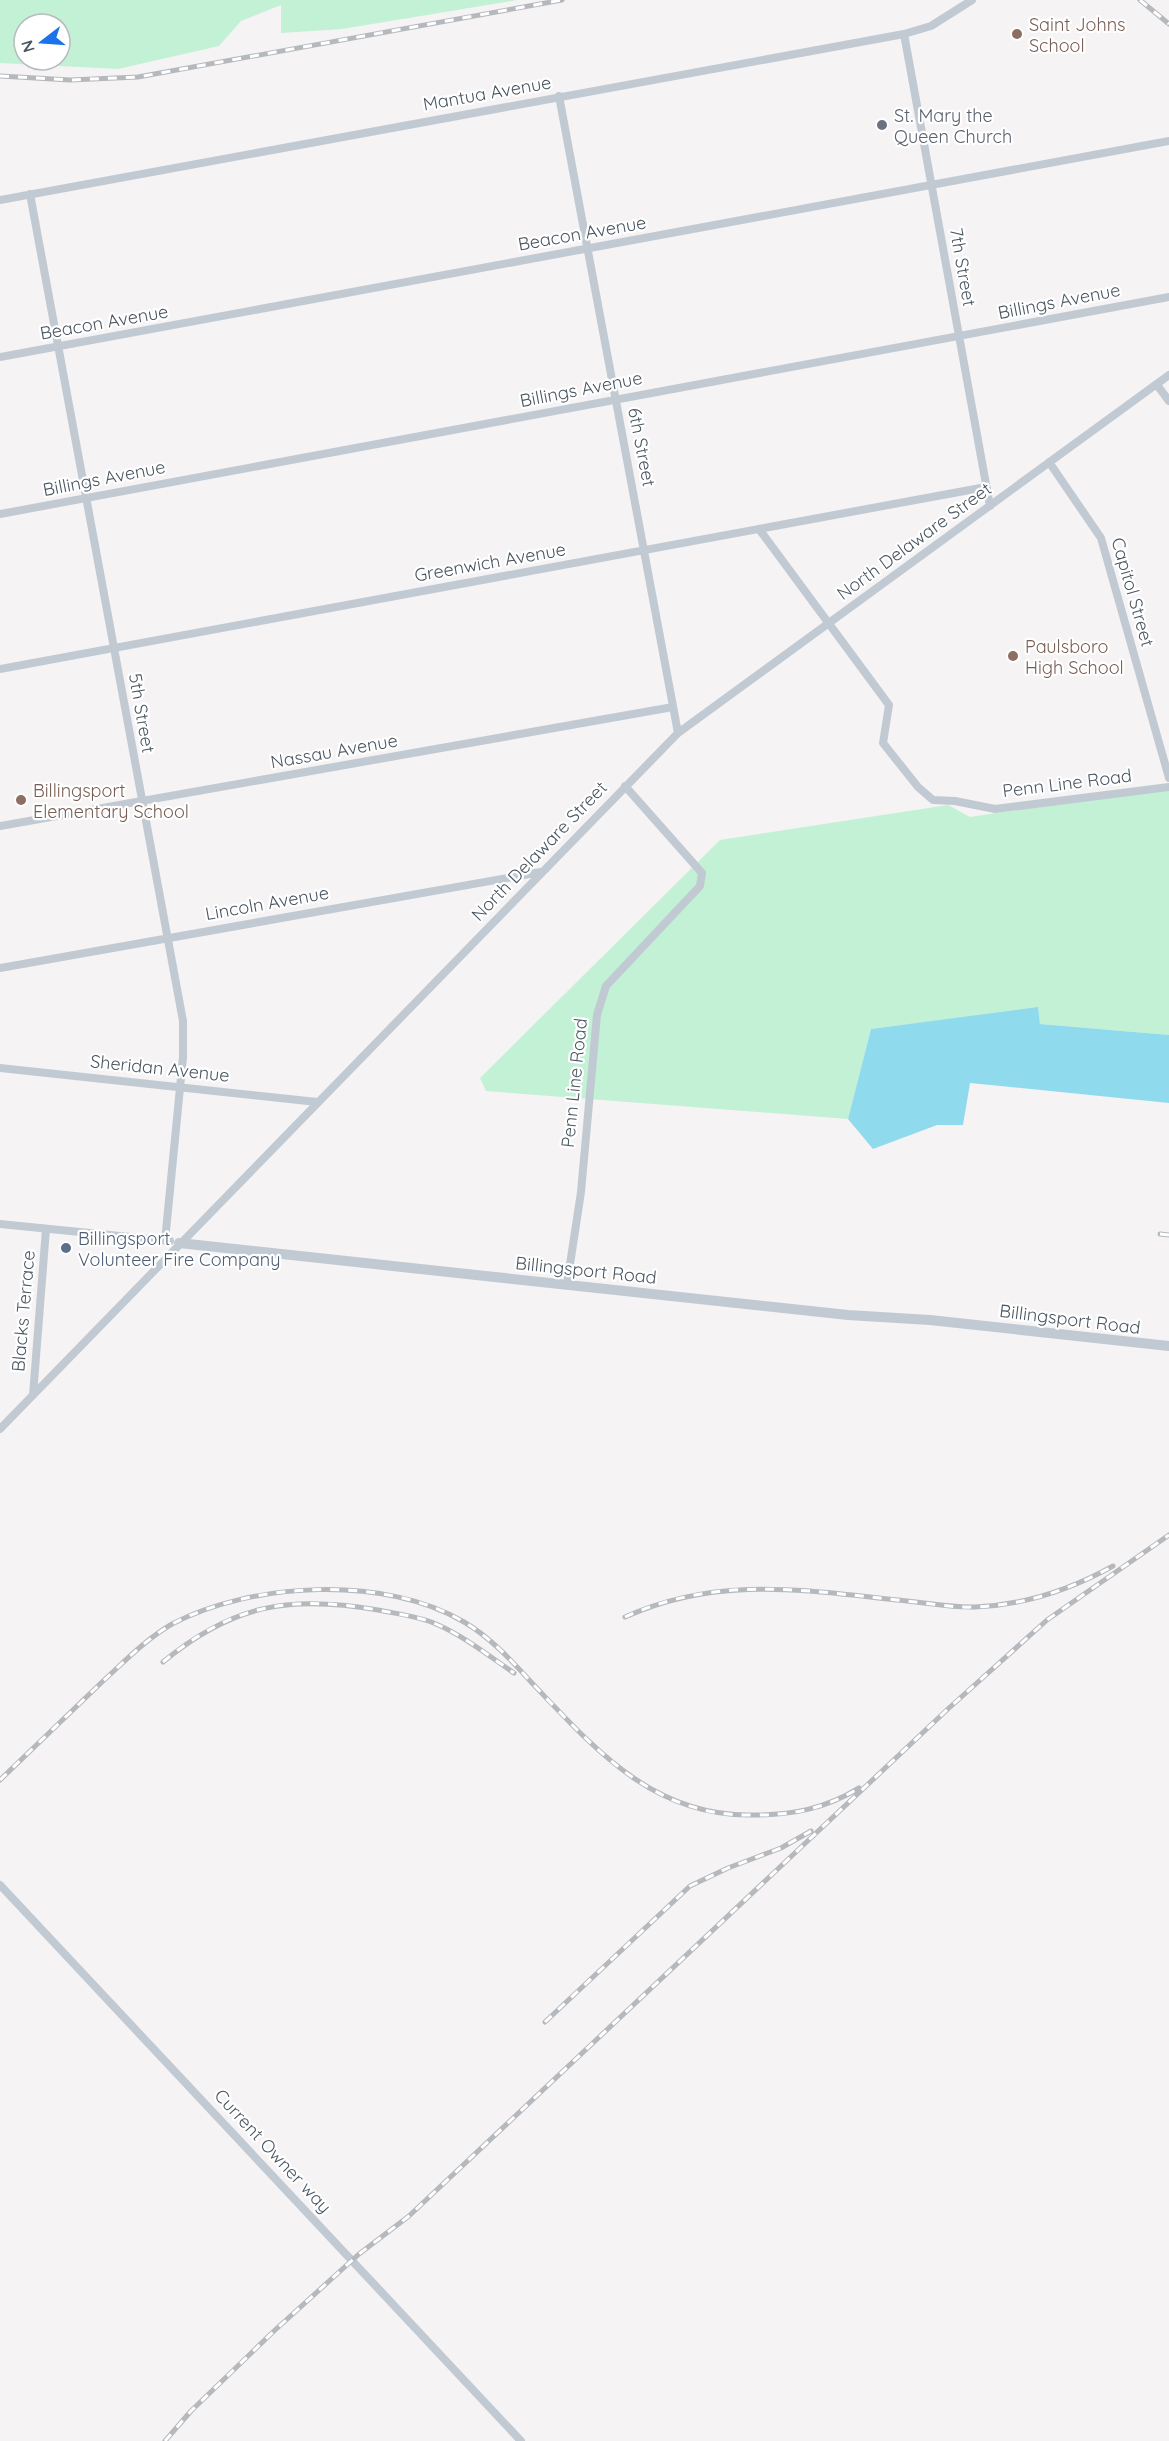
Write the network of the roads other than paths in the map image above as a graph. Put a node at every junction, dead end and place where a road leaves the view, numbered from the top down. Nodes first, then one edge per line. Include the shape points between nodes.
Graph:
1 (972, 0) edge
2 (904, 34) junction
3 (559, 96) junction
4 (1169, 141) edge
5 (932, 185) junction
6 (30, 194) junction
7 (0, 200) edge
8 (588, 249) junction
9 (1169, 297) edge
10 (959, 336) junction
11 (58, 347) junction
12 (0, 357) edge
13 (1169, 375) edge
14 (1157, 385) junction
15 (616, 399) junction
16 (1169, 401) edge
17 (1049, 462) junction
18 (987, 488) junction
19 (87, 498) junction
20 (990, 506) junction
21 (0, 514) edge
22 (759, 529) junction
23 (644, 550) junction
24 (829, 624) junction
25 (114, 648) junction
26 (0, 669) edge
27 (674, 707) junction
28 (678, 733) junction
29 (1169, 778) edge
30 (625, 786) junction
31 (1169, 787) edge
32 (142, 802) junction
33 (0, 826) edge
34 (541, 872) junction
35 (167, 937) junction
36 (0, 969) edge
37 (0, 1068) edge
38 (180, 1086) junction
39 (317, 1102) junction
40 (0, 1224) edge
41 (46, 1229) junction
42 (165, 1241) junction
43 (179, 1243) junction
44 (567, 1284) junction
45 (1169, 1346) edge
46 (33, 1395) junction
47 (0, 1429) edge
48 (0, 1885) edge
49 (521, 2441) edge

1 - 2 street, Mantua Avenue via 931,27
2 - 3 street, Mantua Avenue
2 - 5 street, 7th Street
3 - 6 street, Mantua Avenue
3 - 8 street, 6th Street
4 - 5 street, Beacon Avenue
5 - 8 street, Beacon Avenue
5 - 10 street, 7th Street
6 - 7 street, Mantua Avenue
6 - 11 street, 5th Street
8 - 11 street, Beacon Avenue
8 - 15 street, 6th Street
9 - 10 street, Billings Avenue
10 - 15 street, Billings Avenue
10 - 18 street, 7th Street
11 - 12 street, Beacon Avenue
11 - 19 street, 5th Street
13 - 14 street, North Delaware Street
14 - 16 street
14 - 17 street, North Delaware Street
15 - 19 street, Billings Avenue
15 - 23 street, 6th Street
17 - 20 street, North Delaware Street
17 - 29 street, Capitol Street via 1101,538
18 - 20 street, 7th Street
18 - 22 street, Greenwich Avenue
19 - 21 street, Billings Avenue
19 - 25 street, 5th Street
20 - 24 street, North Delaware Street
22 - 23 street, Greenwich Avenue
22 - 24 street
23 - 25 street, Greenwich Avenue
23 - 27 street, 6th Street
24 - 28 street, North Delaware Street
24 - 31 street, Penn Line Road via 889,705 883,743 933,800 995,809
25 - 26 street, Greenwich Avenue
25 - 32 street, 5th Street
27 - 28 street, 6th Street
27 - 32 street, Nassau Avenue
28 - 30 street, North Delaware Street
30 - 34 street, North Delaware Street
30 - 44 street, Penn Line Road via 702,873 700,886 606,986 597,1015 581,1192
32 - 33 street, Nassau Avenue
32 - 35 street, 5th Street
34 - 35 street, Lincoln Avenue
34 - 39 street, North Delaware Street
35 - 36 street, Lincoln Avenue
35 - 38 street, 5th Street via 183,1021
37 - 38 street, Sheridan Avenue
38 - 39 street, Sheridan Avenue
38 - 42 street, 5th Street
39 - 43 street, North Delaware Street
40 - 41 street, Billingsport Road
41 - 42 street, Billingsport Road
41 - 46 street, Blacks Terrace
42 - 43 street, Billingsport Road
43 - 44 street, Billingsport Road
43 - 46 street, North Delaware Street
44 - 45 street, Billingsport Road
46 - 47 street, North Delaware Street
48 - 49 street, Current Owner way

